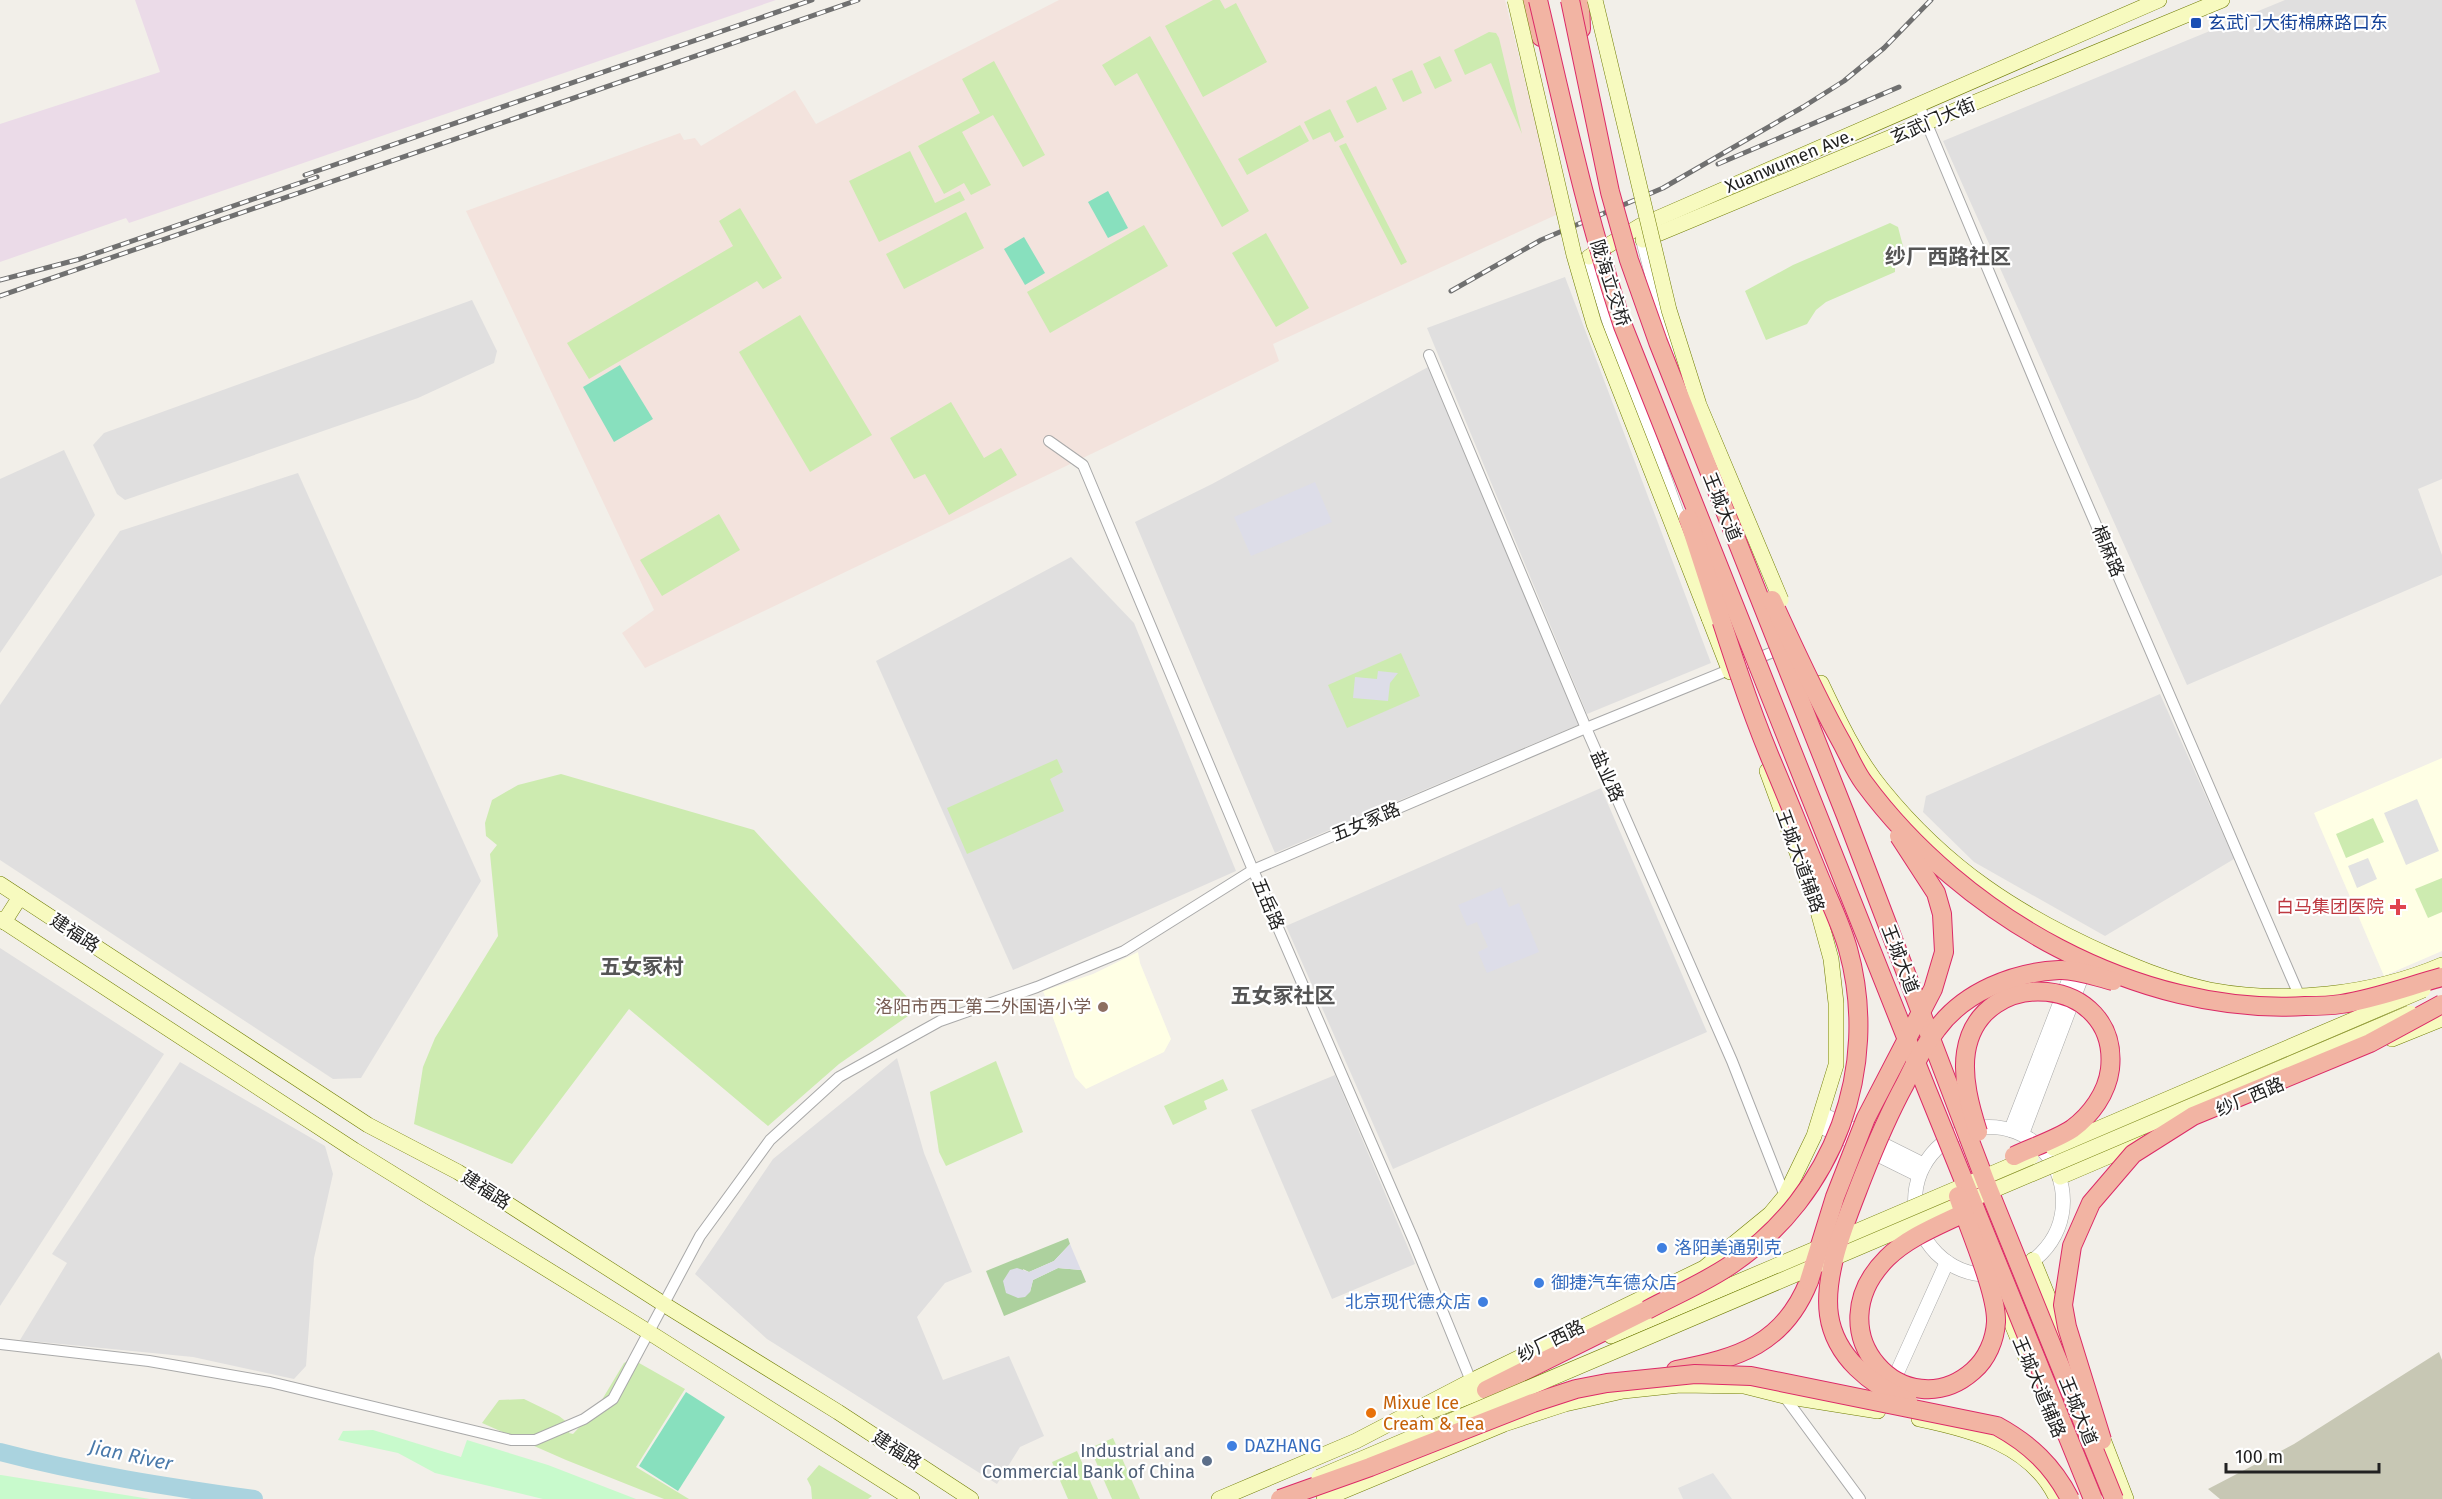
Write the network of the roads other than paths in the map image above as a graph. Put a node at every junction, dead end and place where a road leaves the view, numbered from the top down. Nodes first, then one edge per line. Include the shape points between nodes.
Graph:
1 (1515, 0) edge
2 (1526, 0) edge
3 (1538, 0) edge
4 (1570, 0) edge
5 (1580, 0) edge
6 (1595, 0) edge
7 (2159, 0) edge
8 (2222, 0) edge
9 (1581, 49) junction
10 (1555, 70) junction
11 (1919, 105) junction
12 (1927, 124) junction
13 (1643, 240) joint
14 (1589, 257) joint
15 (1623, 326) junction
16 (1658, 342) junction
17 (1429, 356) dead end
18 (1687, 418) joint
19 (1049, 441) dead end
20 (1715, 556) joint
21 (1800, 640) junction
22 (1729, 670) junction
23 (1586, 728) junction
24 (1863, 782) junction
25 (1253, 870) junction
26 (0, 884) edge
27 (20, 897) junction
28 (2, 920) edge
29 (2088, 946) junction
30 (2442, 965) edge
31 (2442, 977) edge
32 (2442, 981) edge
33 (2299, 995) junction
34 (2202, 1001) junction
35 (2442, 1002) edge
36 (2442, 1019) edge
37 (1927, 1090) junction
38 (1820, 1119) junction
39 (2152, 1123) junction
40 (2017, 1132) junction
41 (2014, 1156) joint
42 (1922, 1170) junction
43 (2060, 1178) junction
44 (1785, 1196) junction
45 (1962, 1214) joint
46 (1864, 1228) junction
47 (2033, 1260) junction
48 (1947, 1262) junction
49 (1991, 1275) junction
50 (665, 1305) junction
51 (649, 1333) junction
52 (0, 1344) edge
53 (1607, 1383) junction
54 (1479, 1385) junction
55 (1784, 1396) junction
56 (1880, 1411) junction
57 (1997, 1426) junction
58 (912, 1499) edge
59 (971, 1499) edge
60 (1219, 1499) edge
61 (1267, 1499) edge
62 (1280, 1499) edge
63 (1324, 1499) edge
64 (1860, 1499) edge
65 (2057, 1499) edge
66 (2070, 1499) edge
67 (2086, 1499) edge
68 (2093, 1499) edge
69 (2117, 1499) edge
70 (2126, 1499) edge

1 - 22 main road, 王城大道辅路, bridge via 1574,255 1594,324
2 - 10 highway, bridge
3 - 10 highway, 陇海立交桥, bridge
4 - 9 highway, 陇海立交桥, bridge
5 - 9 highway, bridge
6 - 21 main road, bridge via 1669,310 1699,405
7 - 11 main road, Xuanwumen Ave.
8 - 12 main road, 玄武门大街
9 - 16 highway, 陇海立交桥, bridge via 1610,192
10 - 15 highway, 陇海立交桥, bridge via 1584,196
11 - 12 street, 棉麻路
11 - 14 main road, Xuanwumen Ave. via 1640,226
12 - 13 main road, 玄武门大街
12 - 33 street, 棉麻路
13 - 21 street via 1680,370 1774,602
14 - 22 street via 1618,349 1716,619
15 - 20 highway, 陇海立交桥, bridge
15 - 54 highway, bridge via 1750,708 1848,949 1858,1002 1855,1069 1831,1150 1806,1195 1773,1231 1732,1265 1647,1310
16 - 18 highway, 陇海立交桥, bridge
16 - 24 highway, bridge via 1765,586 1822,708
17 - 23 street, 盐业路
18 - 69 highway, 王城大道, bridge via 1846,816 1986,1184
19 - 25 street, 五岳路 via 1083,465
20 - 37 highway, 王城大道, bridge
21 - 22 street, 五女冢路
21 - 29 main road via 1881,789 1930,841 1979,884 2044,925
22 - 23 street, 五女冢路
22 - 38 main road, 王城大道辅路 via 1816,904 1831,959 1836,1065
23 - 25 street, 五女冢路
23 - 44 street, 盐业路 via 1732,1061
24 - 34 highway, bridge via 1908,834 1995,910 2056,948 2129,979
24 - 53 highway, bridge via 1936,893 1942,914 1944,952 1933,989 1866,1118 1835,1197 1802,1300 1770,1337 1739,1355
25 - 50 street, 五女冢路 via 1124,951 940,1021 839,1077 770,1140 700,1236
25 - 54 street, 五岳路
26 - 27 main road, 建福路
27 - 28 main road
27 - 50 main road, 建福路 via 368,1125 458,1172
28 - 51 main road, 建福路 via 354,1150
29 - 33 main road via 2159,976 2202,988
29 - 40 street
30 - 33 main road via 2373,987
31 - 34 highway, bridge via 2341,1004 2271,1008
32 - 46 main road, bridge
34 - 57 highway, bridge via 2062,969 2019,975 1986,988 1938,1027 1881,1129 1834,1264 1829,1314 1835,1337 1857,1369 1893,1394
35 - 39 main road, bridge
35 - 69 highway, bridge via 2370,1043 2193,1116 2133,1154 2091,1203 2072,1246 2063,1305
36 - 43 main road, 纱厂西路
37 - 45 highway, bridge via 1950,1175 1995,1308 1996,1323 1986,1356 1967,1376 1947,1387 1917,1388 1882,1371 1871,1358 1858,1323 1863,1290 1888,1257
37 - 68 highway, 王城大道, bridge
38 - 42 street
38 - 44 main road, 纱厂西路
39 - 45 main road, bridge
39 - 61 main road, bridge
40 - 42 street via 1986,1127 1962,1132 1940,1145
40 - 43 street via 2045,1152
41 - 46 main road, bridge
41 - 69 highway, bridge via 2071,1130 2098,1101 2109,1078 2111,1057 2101,1025 2091,1010 2069,996 2046,991 2022,992 1996,1004 1974,1030 1966,1050 1967,1088 2006,1213
42 - 48 street via 1915,1194 1919,1223 1932,1249
43 - 47 street via 2060,1223 2049,1244
44 - 54 main road, 纱厂西路 via 1770,1214 1704,1268
46 - 54 main road, bridge
47 - 49 street via 2013,1271
47 - 70 main road
48 - 49 street via 1968,1272
48 - 56 street
49 - 67 main road, 王城大道辅路
50 - 51 street, 五女冢路
50 - 59 main road, 建福路
51 - 52 street, 五女冢路 via 613,1399 584,1419 535,1440 511,1440 270,1382 149,1361
51 - 58 main road, 建福路
53 - 57 highway, bridge via 1695,1374 1751,1376
53 - 62 highway, bridge via 1533,1403
54 - 60 main road
55 - 56 main road
55 - 63 main road via 1744,1386 1680,1385 1564,1404 1503,1424
55 - 64 street
56 - 65 main road via 1984,1435 2024,1457 2041,1473
57 - 66 highway, bridge via 2039,1455

